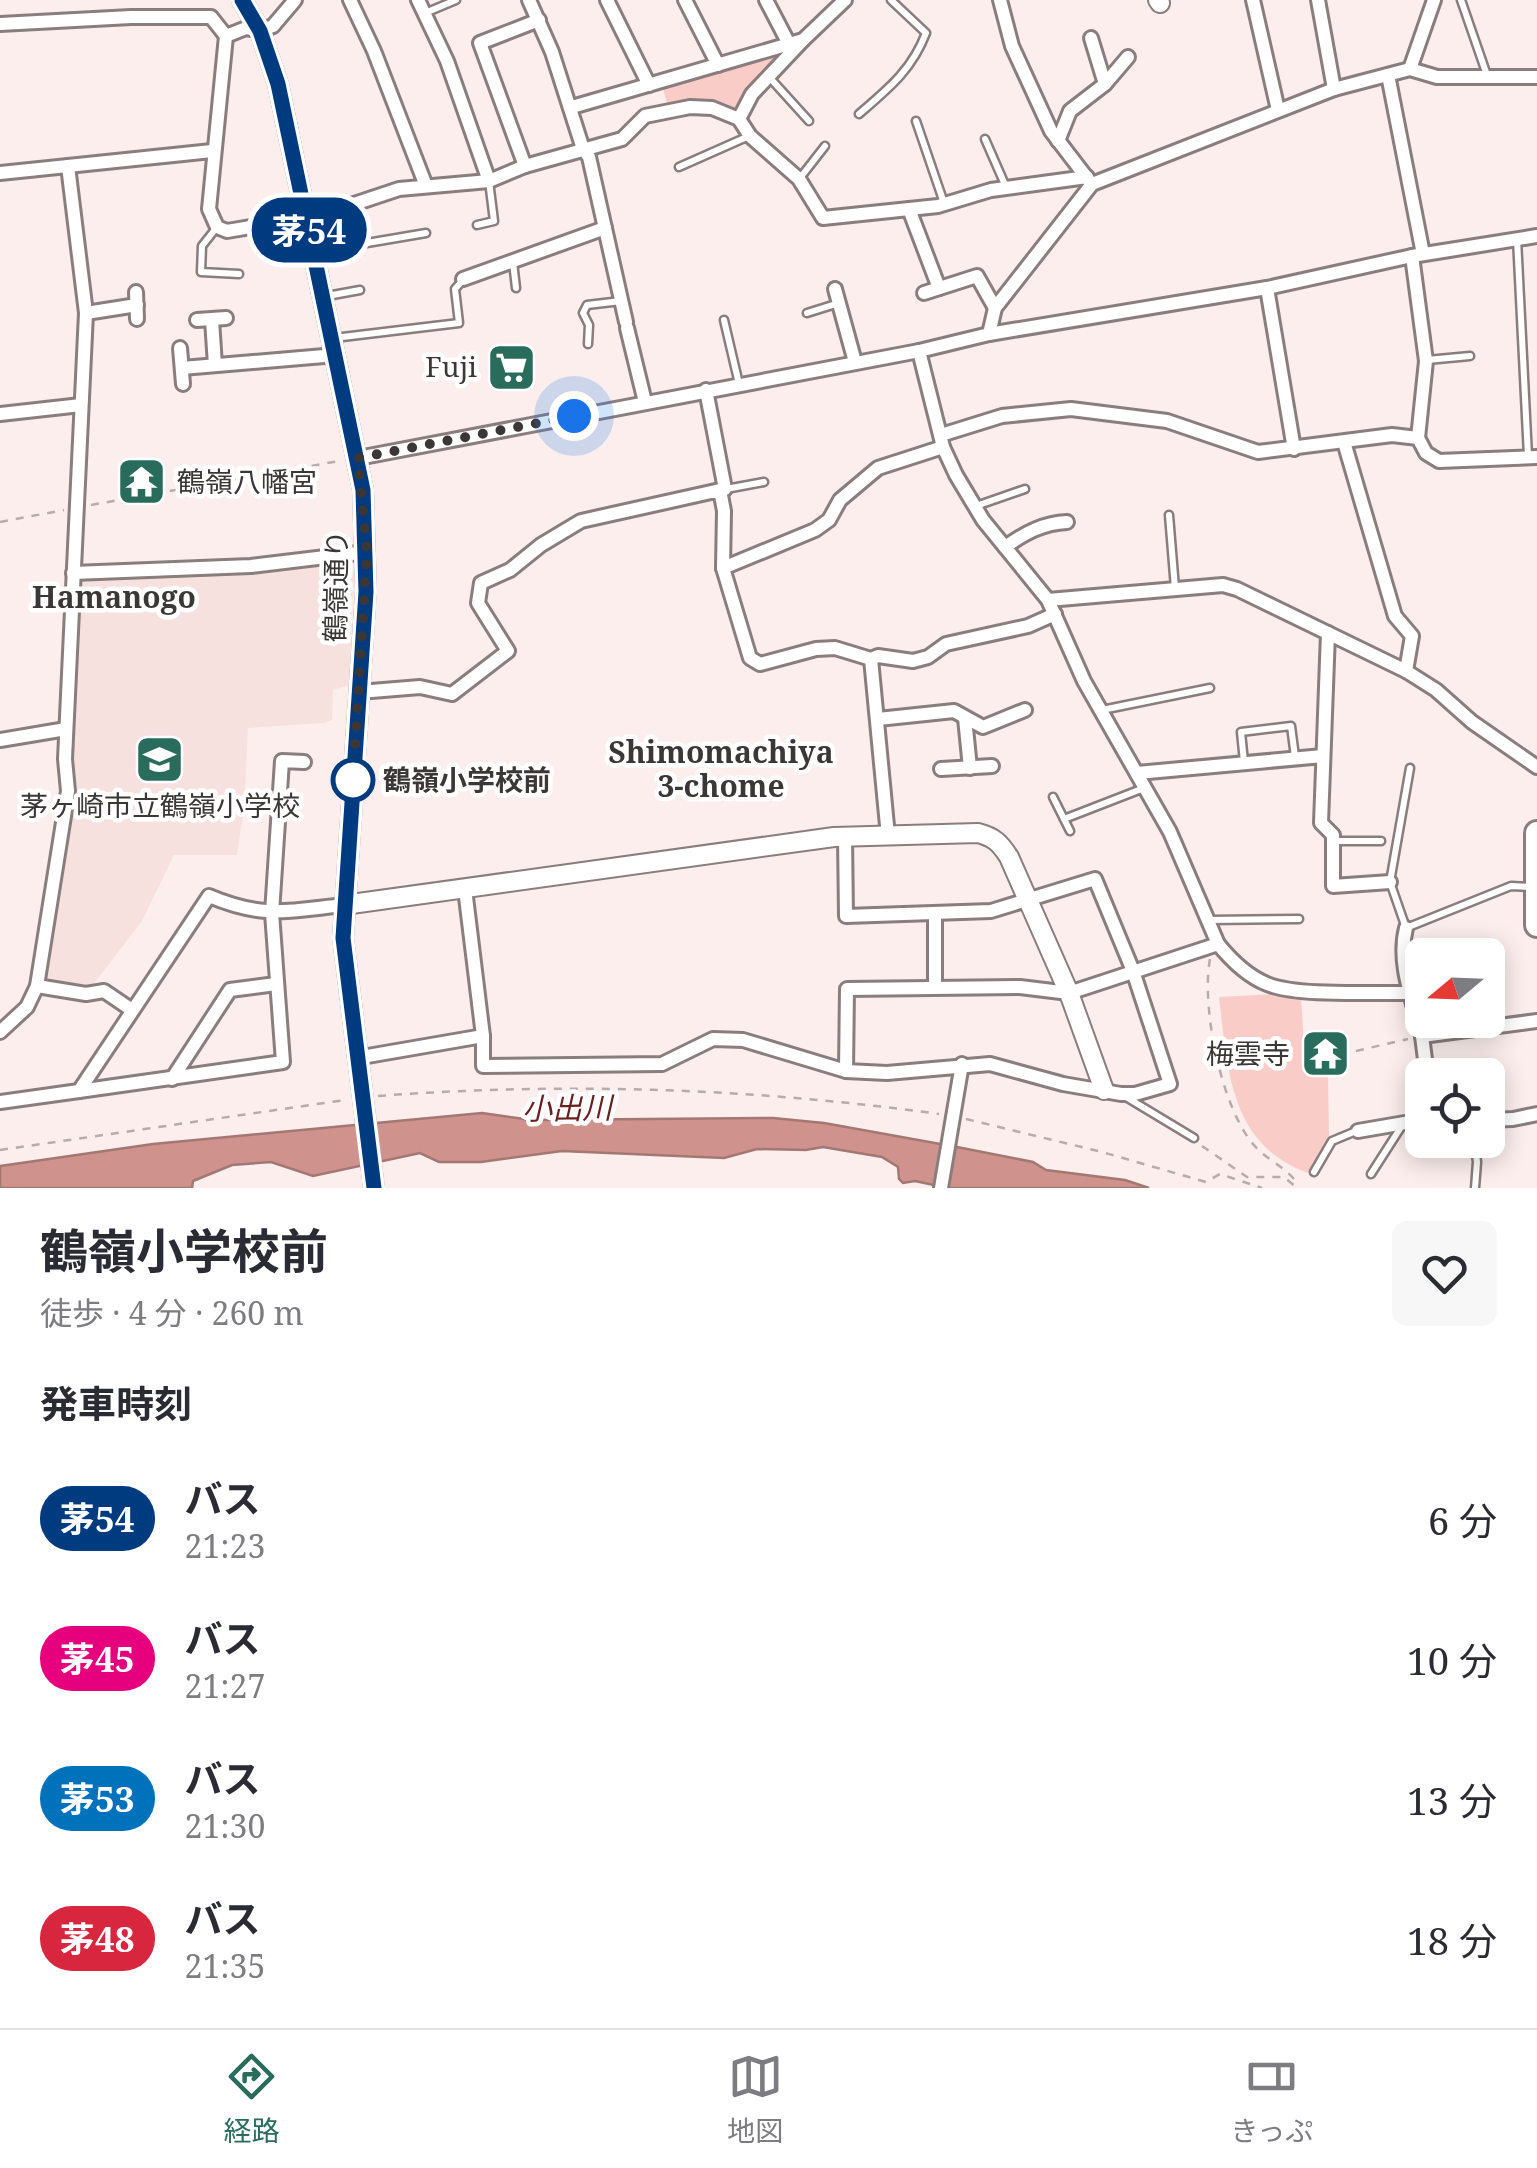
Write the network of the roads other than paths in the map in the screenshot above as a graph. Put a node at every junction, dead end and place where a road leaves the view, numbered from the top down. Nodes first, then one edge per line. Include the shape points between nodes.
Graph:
1 (242, 0) edge
2 (294, 0) edge
3 (350, 0) edge
4 (456, 0) edge
5 (529, 0) edge
6 (607, 0) edge
7 (686, 0) edge
8 (766, 0) edge
9 (845, 0) edge
10 (891, 0) edge
11 (1000, 0) edge
12 (1253, 0) edge
13 (1318, 0) edge
14 (1434, 0) edge
15 (1461, 0) edge
16 (421, 7) edge
17 (539, 20) junction
18 (0, 24) edge
19 (260, 31) junction
20 (226, 36) junction
21 (1091, 38) dead end
22 (803, 40) junction
23 (788, 44) junction
24 (1128, 57) dead end
25 (718, 65) junction
26 (1410, 69) junction
27 (1388, 75) junction
28 (769, 77) junction
29 (1537, 77) edge
30 (1488, 79) junction
31 (649, 84) junction
32 (1105, 84) junction
33 (1334, 89) junction
34 (572, 107) junction
35 (1278, 110) junction
36 (859, 114) dead end
37 (739, 119) junction
38 (809, 120) dead end
39 (916, 121) dead end
40 (750, 136) junction
41 (984, 139) dead end
42 (1058, 141) junction
43 (825, 146) dead end
44 (583, 149) junction
45 (212, 150) junction
46 (68, 166) junction
47 (525, 166) junction
48 (679, 166) dead end
49 (0, 173) edge
50 (799, 178) junction
51 (490, 181) junction
52 (1090, 181) junction
53 (426, 186) junction
54 (1006, 188) junction
55 (944, 204) junction
56 (909, 209) junction
57 (306, 218) junction
58 (477, 225) dead end
59 (216, 226) junction
60 (605, 228) junction
61 (426, 233) dead end
62 (411, 236) junction
63 (1537, 236) edge
64 (1518, 239) junction
65 (413, 248) dead end
66 (313, 252) junction
67 (1418, 255) junction
68 (504, 260) junction
69 (238, 274) dead end
70 (463, 279) joint
71 (516, 288) dead end
72 (939, 288) junction
73 (1267, 288) junction
74 (360, 290) dead end
75 (924, 294) dead end
76 (837, 296) joint
77 (323, 297) junction
78 (621, 301) junction
79 (137, 305) dead end
80 (995, 308) junction
81 (807, 313) dead end
82 (86, 314) junction
83 (226, 318) dead end
84 (724, 320) dead end
85 (989, 334) junction
86 (588, 344) dead end
87 (334, 346) junction
88 (180, 348) dead end
89 (919, 351) junction
90 (1470, 356) dead end
91 (1426, 360) junction
92 (855, 362) junction
93 (215, 366) junction
94 (182, 368) junction
95 (183, 384) dead end
96 (738, 384) junction
97 (706, 390) junction
98 (644, 402) junction
99 (81, 405) junction
100 (0, 414) edge
101 (1418, 438) junction
102 (942, 441) junction
103 (1344, 442) junction
104 (1294, 450) junction
105 (1533, 457) edge
106 (352, 458) junction
107 (764, 482) dead end
108 (1025, 489) dead end
109 (722, 490) junction
110 (974, 507) junction
111 (1169, 515) dead end
112 (1067, 522) dead end
113 (1005, 546) junction
114 (367, 552) junction
115 (723, 568) junction
116 (73, 574) junction
117 (1176, 589) junction
118 (1052, 607) junction
119 (1328, 633) junction
120 (871, 658) junction
121 (1406, 671) junction
122 (1210, 688) dead end
123 (360, 692) junction
124 (1025, 710) dead end
125 (1101, 710) junction
126 (965, 718) junction
127 (878, 719) junction
128 (66, 730) junction
129 (0, 740) edge
130 (1323, 756) junction
131 (1295, 758) junction
132 (304, 762) dead end
133 (1244, 763) junction
134 (992, 766) dead end
135 (1537, 767) edge
136 (970, 768) junction
137 (1410, 768) dead end
138 (942, 769) dead end
139 (1138, 773) junction
140 (1145, 787) junction
141 (1053, 797) dead end
142 (1064, 819) junction
143 (1070, 832) dead end
144 (1537, 833) edge
145 (888, 836) junction
146 (844, 837) junction
147 (1382, 840) dead end
148 (1333, 842) junction
149 (1390, 882) junction
150 (1535, 886) edge
151 (465, 889) junction
152 (1026, 898) junction
153 (344, 905) junction
154 (272, 913) junction
155 (935, 914) junction
156 (1299, 919) dead end
157 (1208, 920) junction
158 (1537, 926) edge
159 (1406, 928) junction
160 (1215, 945) junction
161 (1405, 959) edge
162 (1132, 971) junction
163 (276, 984) junction
164 (37, 986) junction
165 (934, 987) junction
166 (1405, 992) edge
167 (1069, 993) junction
168 (132, 1010) junction
169 (1537, 1022) edge
170 (1505, 1026) edge
171 (0, 1032) edge
172 (483, 1036) junction
173 (356, 1058) junction
174 (962, 1064) junction
175 (846, 1071) junction
176 (172, 1079) junction
177 (79, 1092) junction
178 (1113, 1092) junction
179 (0, 1102) edge
180 (1537, 1114) edge
181 (1505, 1120) edge
182 (1404, 1123) joint
183 (1358, 1131) joint
184 (1194, 1138) road end
185 (1474, 1158) edge
186 (1314, 1172) road end
187 (1371, 1174) dead end
188 (374, 1188) edge
189 (941, 1188) edge
190 (1475, 1188) edge

1 - 19 street, 鶴嶺通り
2 - 19 street
3 - 53 street
4 - 16 lane
5 - 17 street
6 - 31 street
7 - 25 street
8 - 23 street
9 - 22 street
10 - 36 lane via 926,33 903,76
11 - 42 street via 1023,74
12 - 35 street
13 - 33 street
14 - 26 street
15 - 30 lane
16 - 51 street
17 - 34 street
17 - 47 street via 480,43
18 - 20 street via 212,18
19 - 20 street via 246,28
19 - 57 street, 鶴嶺通り
20 - 45 street
21 - 32 street
22 - 23 street
22 - 28 street
23 - 25 street
24 - 32 street
25 - 31 street
26 - 27 street
26 - 30 street
27 - 33 street
27 - 67 street
28 - 37 street
28 - 38 lane
29 - 30 street
31 - 34 street
32 - 42 street via 1070,111
33 - 35 street
34 - 44 street
35 - 52 street
37 - 40 street
37 - 44 street via 690,107 645,116 622,139
39 - 55 lane
40 - 48 lane
40 - 50 street
41 - 54 lane
42 - 52 street
43 - 50 lane
44 - 47 street
44 - 60 street
45 - 46 street
45 - 59 street via 209,209
46 - 49 street
46 - 82 street
47 - 51 street
50 - 56 street via 823,218
51 - 53 street
51 - 58 lane via 494,221
52 - 54 street
52 - 80 street
53 - 57 street
54 - 55 street
55 - 56 street
56 - 72 street
57 - 59 street via 227,231
57 - 66 street, 鶴嶺通り
59 - 69 lane via 202,246 201,272
60 - 68 street
60 - 78 street
61 - 62 lane
62 - 65 lane
62 - 66 lane
63 - 64 street
64 - 67 street
64 - 105 lane
66 - 77 street, 鶴嶺通り
67 - 73 street
67 - 91 street
68 - 70 street
68 - 71 lane
70 - 87 lane via 455,290 459,323
72 - 75 street
72 - 80 street via 978,276
73 - 85 street
73 - 104 street
74 - 77 lane
76 - 81 lane
76 - 92 street
77 - 87 street, 鶴嶺通り
78 - 86 lane via 587,304
78 - 98 street
79 - 82 street
80 - 85 street
82 - 99 street
83 - 93 street via 204,320
84 - 96 lane
85 - 89 street
87 - 93 street
87 - 106 street, 鶴嶺通り
88 - 94 street
89 - 92 street
89 - 102 street
90 - 91 lane
91 - 101 street
92 - 96 street
93 - 94 street
94 - 95 street
96 - 97 street
97 - 98 street
97 - 109 street
98 - 106 street
99 - 100 street
99 - 116 street
101 - 103 street
101 - 105 street via 1439,461
102 - 104 street via 1002,416 1071,409 1167,422 1258,452
102 - 110 street
102 - 115 street via 878,468 814,530
103 - 104 street
103 - 121 street via 1395,616 1412,636
106 - 114 street, 鶴嶺通り
107 - 109 lane
108 - 110 lane
109 - 115 street
109 - 123 street via 581,521 481,583 478,603 508,651 452,694 420,686
110 - 113 street
111 - 117 lane
112 - 113 street via 1052,522
113 - 118 street
114 - 116 street via 251,566
114 - 123 street, 鶴嶺通り
115 - 120 street via 750,658 760,664 836,648
116 - 128 street
117 - 118 street
117 - 119 street via 1222,585
118 - 120 street via 1028,626 946,644 928,658
118 - 125 street
119 - 121 street
119 - 130 street
120 - 127 street
121 - 135 street
122 - 125 lane
123 - 153 street, 鶴嶺通り
124 - 126 street via 982,727
125 - 139 street
126 - 127 street via 954,712
126 - 136 street
127 - 145 street
128 - 129 street
128 - 164 street via 68,790
130 - 131 street
130 - 148 street via 1321,824
131 - 133 street
131 - 133 lane via 1291,726 1241,732
132 - 154 street via 282,761
133 - 139 street
134 - 136 street
136 - 138 street
137 - 149 lane
139 - 140 street
140 - 142 lane
140 - 157 street
141 - 142 lane
142 - 143 lane
144 - 150 highway
145 - 146 street
145 - 152 street via 989,836 1009,857
146 - 151 street
146 - 155 street via 846,916
147 - 148 lane
148 - 149 street via 1333,886
149 - 159 lane
150 - 158 highway
150 - 159 lane via 1511,886
151 - 153 street
151 - 172 street
152 - 155 street via 990,911
152 - 162 street via 1095,879
152 - 167 street
153 - 154 street
153 - 173 street, 鶴嶺通り
154 - 163 street
154 - 168 street via 209,896
155 - 165 street
156 - 157 lane
157 - 160 street
159 - 161 street
160 - 162 street
160 - 166 street via 1269,986
162 - 167 street
162 - 178 street via 1170,1084 1135,1094
163 - 176 street via 230,990
163 - 176 street via 283,1062
164 - 168 street via 104,991
164 - 171 street
165 - 167 street
165 - 175 street via 847,990
167 - 178 street
168 - 177 street
169 - 170 street
172 - 173 street
172 - 175 street via 484,1066 662,1064 713,1039 744,1040
173 - 188 street, 鶴嶺通り
174 - 175 street
174 - 178 street via 990,1064
174 - 189 street
176 - 177 street
177 - 179 street
178 - 184 lane
180 - 181 street
182 - 183 street
182 - 187 lane
183 - 186 lane via 1332,1141
185 - 190 lane

